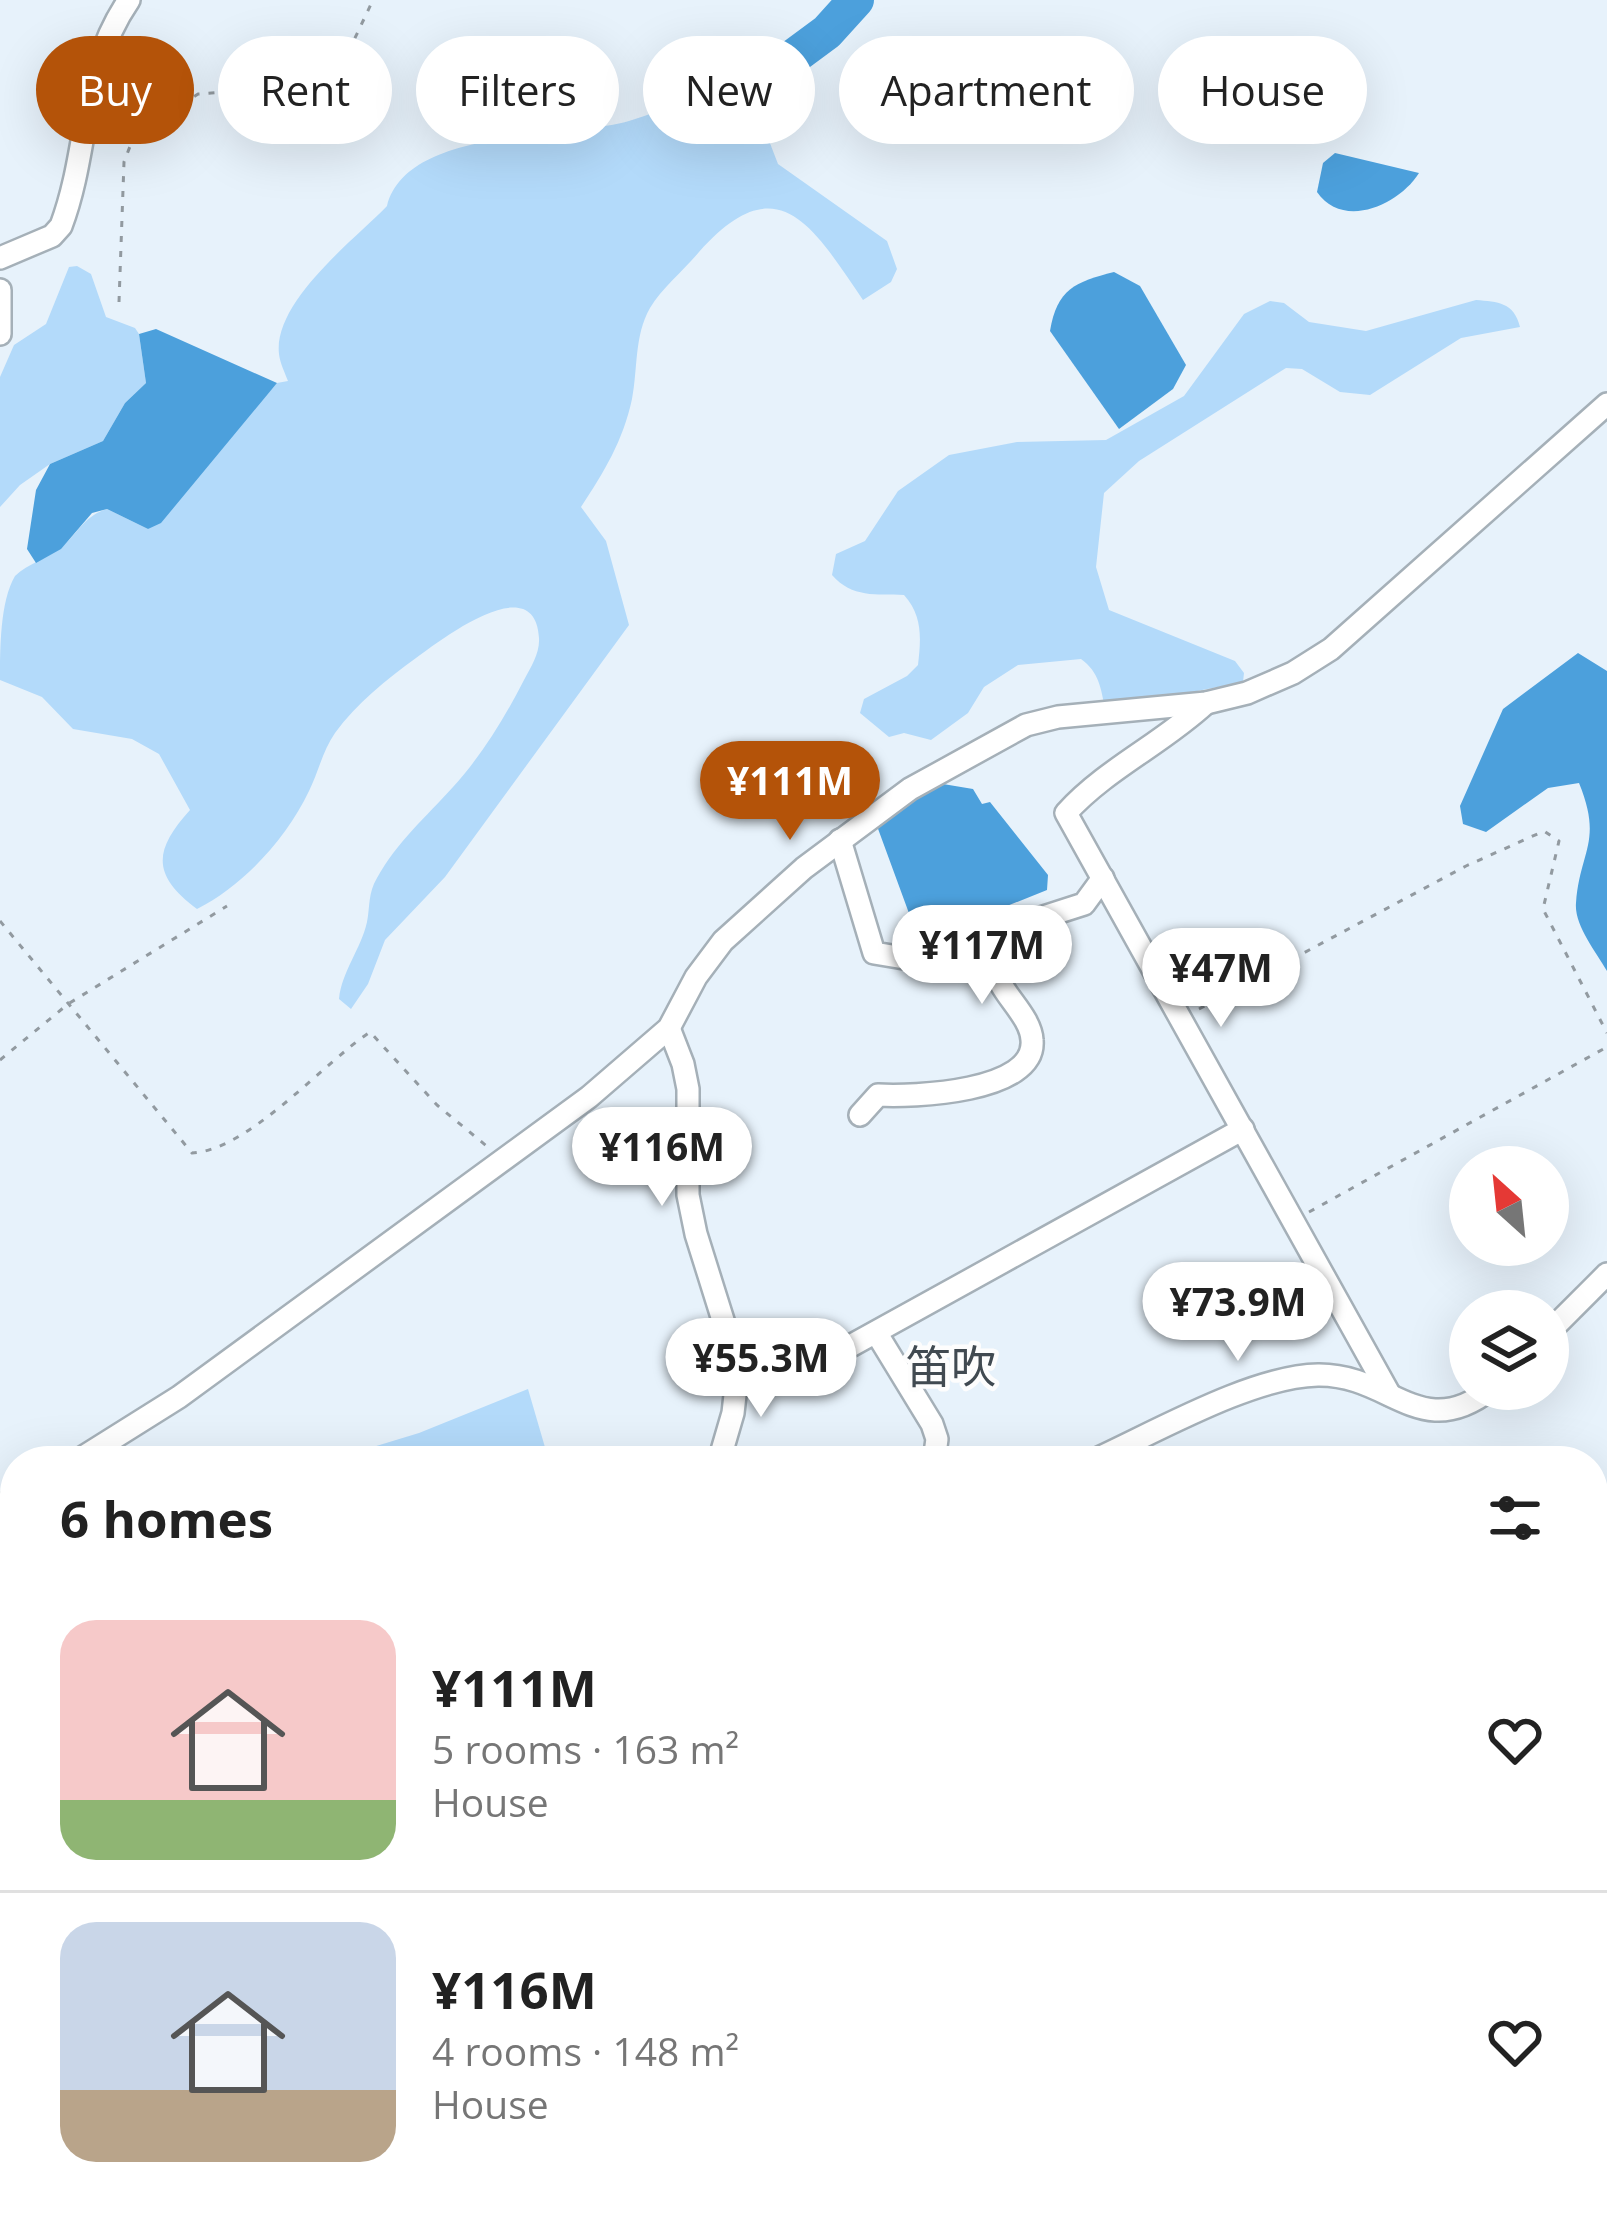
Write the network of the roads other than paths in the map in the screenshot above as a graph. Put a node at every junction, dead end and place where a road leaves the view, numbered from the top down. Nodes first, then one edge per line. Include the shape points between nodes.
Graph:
1 (129, 0) edge
2 (0, 258) edge
3 (0, 290) edge
4 (0, 334) edge
5 (1607, 404) edge
6 (1206, 703) junction
7 (840, 840) junction
8 (1102, 878) junction
9 (987, 949) junction
10 (668, 1028) junction
11 (860, 1115) dead end
12 (1244, 1129) junction
13 (1607, 1274) edge
14 (1569, 1312) edge
15 (877, 1334) junction
16 (738, 1368) junction
17 (1390, 1395) junction
18 (1453, 1410) edge
19 (101, 1446) edge
20 (724, 1446) edge
21 (936, 1446) edge
22 (1125, 1446) edge

1 - 2 street via 94,68 61,226
3 - 4 street
5 - 6 street via 1331,649 1293,673
6 - 7 street via 1026,725 910,789
6 - 8 street via 1066,813
7 - 9 street via 874,953 934,963
7 - 10 street via 723,941
8 - 9 street via 1084,904 1003,930
8 - 12 street
9 - 11 street via 1027,1025 1030,1055 1018,1069 954,1093 878,1095
10 - 16 street via 688,1089 692,1214
10 - 19 street via 504,1160
12 - 15 street
12 - 17 street
13 - 14 street
15 - 16 street via 807,1370 778,1377 746,1376
15 - 21 street via 932,1424
16 - 20 street
17 - 18 street via 1423,1411
17 - 22 street via 1346,1377 1286,1378

